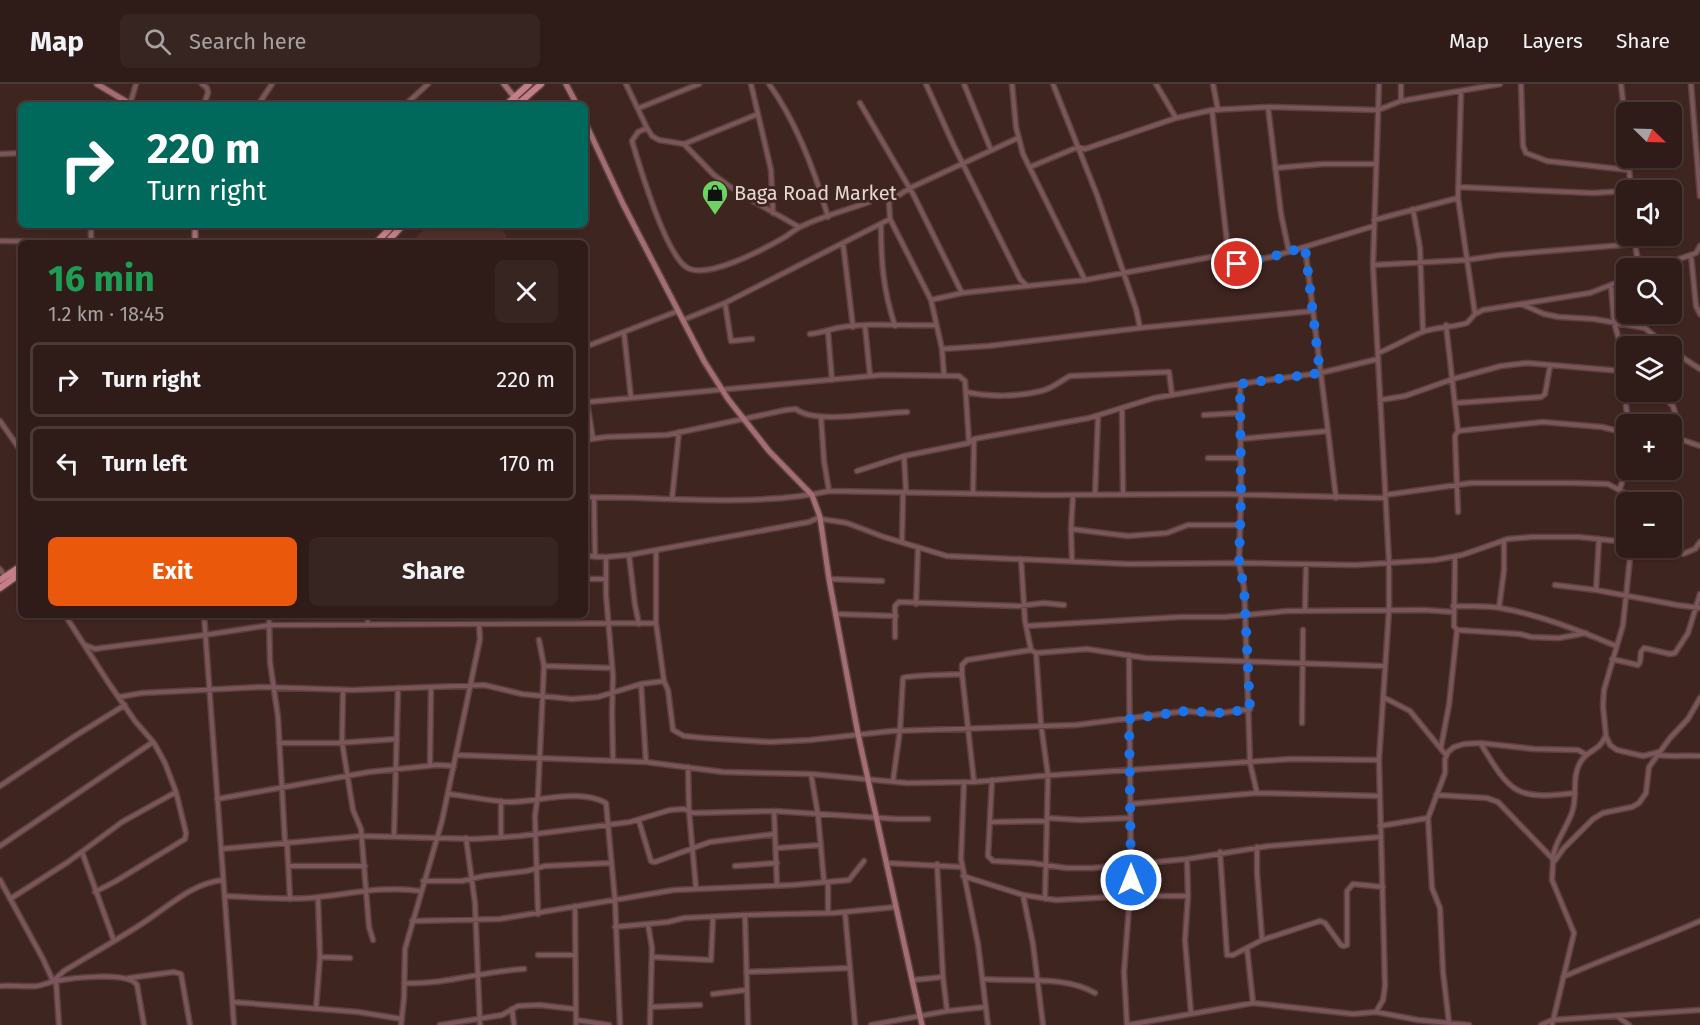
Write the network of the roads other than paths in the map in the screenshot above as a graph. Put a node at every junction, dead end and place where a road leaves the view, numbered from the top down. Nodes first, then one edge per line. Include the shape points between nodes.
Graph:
1 (97, 84) edge
2 (136, 84) edge
3 (201, 84) edge
4 (272, 84) edge
5 (428, 84) edge
6 (504, 84) edge
7 (529, 84) edge
8 (541, 84) edge
9 (566, 84) edge
10 (626, 84) edge
11 (699, 84) edge
12 (751, 84) edge
13 (769, 84) edge
14 (926, 84) edge
15 (964, 84) edge
16 (1012, 84) edge
17 (1053, 84) edge
18 (1156, 84) edge
19 (1213, 84) edge
20 (1379, 84) edge
21 (1401, 84) edge
22 (1500, 84) edge
23 (1521, 84) edge
24 (1622, 84) edge
25 (1691, 84) edge
26 (1461, 91) junction
27 (514, 97) junction
28 (1401, 101) junction
29 (128, 102) edge
30 (132, 102) edge
31 (206, 102) edge
32 (260, 102) edge
33 (408, 102) edge
34 (509, 102) edge
35 (517, 102) edge
36 (520, 102) edge
37 (575, 102) edge
38 (1624, 102) edge
39 (860, 103) dead end
40 (1268, 107) junction
41 (639, 108) junction
42 (1215, 110) junction
43 (1378, 110) junction
44 (758, 114) junction
45 (1176, 118) junction
46 (588, 128) edge
47 (647, 128) junction
48 (1018, 138) junction
49 (684, 144) junction
50 (1078, 147) junction
51 (990, 150) junction
52 (18, 153) edge
53 (0, 154) edge
54 (963, 162) junction
55 (1376, 164) junction
56 (1030, 167) junction
57 (1275, 168) junction
58 (1629, 170) joint
59 (1630, 180) edge
60 (1458, 187) junction
61 (910, 188) junction
62 (1616, 192) edge
63 (1700, 196) edge
64 (1458, 198) junction
65 (869, 202) dead end
66 (1413, 209) junction
67 (773, 213) junction
68 (828, 217) junction
69 (890, 219) junction
70 (1374, 220) junction
71 (881, 224) junction
72 (1374, 226) junction
73 (799, 227) junction
74 (390, 228) edge
75 (400, 228) edge
76 (379, 240) edge
77 (389, 240) edge
78 (0, 242) edge
79 (18, 242) edge
80 (843, 243) junction
81 (1616, 246) edge
82 (1700, 246) edge
83 (1305, 247) junction
84 (1289, 252) junction
85 (1227, 254) junction
86 (1691, 255) junction
87 (1682, 258) edge
88 (1466, 260) junction
89 (1420, 261) junction
90 (1373, 265) junction
91 (1124, 273) junction
92 (1085, 280) junction
93 (1616, 283) edge
94 (1611, 285) junction
95 (1027, 286) junction
96 (962, 293) junction
97 (931, 300) junction
98 (725, 303) junction
99 (1521, 303) junction
100 (678, 311) junction
101 (1313, 311) junction
102 (1475, 314) junction
103 (1700, 314) edge
104 (683, 320) junction
105 (1614, 322) junction
106 (936, 324) junction
107 (865, 326) junction
108 (895, 326) junction
109 (1446, 326) junction
110 (853, 327) junction
111 (1140, 328) junction
112 (828, 332) junction
113 (1423, 332) junction
114 (624, 333) junction
115 (810, 334) dead end
116 (1618, 336) edge
117 (1654, 336) edge
118 (752, 339) dead end
119 (588, 346) edge
120 (942, 349) junction
121 (1378, 353) junction
122 (1682, 357) edge
123 (1378, 359) junction
124 (1550, 366) junction
125 (1700, 369) edge
126 (1320, 373) junction
127 (1616, 374) edge
128 (944, 375) junction
129 (870, 376) junction
130 (1453, 379) junction
131 (832, 380) junction
132 (1240, 384) junction
133 (722, 391) junction
134 (966, 392) junction
135 (1172, 395) junction
136 (631, 398) junction
137 (1380, 400) junction
138 (588, 402) joint
139 (1456, 403) junction
140 (1122, 408) junction
141 (907, 412) dead end
142 (1240, 413) junction
143 (1098, 416) junction
144 (1204, 416) dead end
145 (821, 417) junction
146 (743, 419) junction
147 (0, 421) edge
148 (1616, 430) edge
149 (1328, 431) junction
150 (1458, 431) junction
151 (679, 432) junction
152 (593, 439) junction
153 (1240, 439) junction
154 (1682, 439) edge
155 (588, 440) edge
156 (974, 440) junction
157 (969, 443) junction
158 (1700, 446) edge
159 (18, 447) edge
160 (904, 456) junction
161 (1208, 458) dead end
162 (1240, 458) junction
163 (857, 471) dead end
164 (1623, 480) edge
165 (1457, 484) junction
166 (1619, 490) junction
167 (829, 491) junction
168 (905, 492) junction
169 (1621, 492) edge
170 (973, 493) junction
171 (1241, 494) junction
172 (812, 495) junction
173 (1073, 495) junction
174 (1095, 495) junction
175 (1123, 495) junction
176 (1385, 496) junction
177 (588, 497) edge
178 (594, 498) junction
179 (1336, 498) junction
180 (672, 499) junction
181 (1458, 512) dead end
182 (821, 518) junction
183 (1240, 525) junction
184 (1071, 529) junction
185 (1599, 539) junction
186 (1504, 540) junction
187 (1616, 541) edge
188 (902, 542) junction
189 (1700, 542) edge
190 (918, 547) junction
191 (656, 549) junction
192 (1682, 553) edge
193 (629, 555) junction
194 (588, 556) edge
195 (595, 557) junction
196 (606, 557) junction
197 (1455, 557) junction
198 (1630, 558) edge
199 (1021, 560) junction
200 (1072, 560) junction
201 (1389, 562) junction
202 (1239, 564) junction
203 (1306, 564) junction
204 (18, 568) edge
205 (0, 569) edge
206 (5, 579) edge
207 (588, 579) edge
208 (606, 579) junction
209 (829, 579) junction
210 (882, 581) dead end
211 (1555, 585) dead end
212 (0, 588) edge
213 (1596, 590) junction
214 (1700, 594) edge
215 (1627, 595) junction
216 (916, 604) junction
217 (1024, 604) junction
218 (1064, 605) dead end
219 (1453, 606) junction
220 (1498, 608) junction
221 (1698, 608) edge
222 (1305, 610) junction
223 (1389, 610) junction
224 (1453, 612) junction
225 (836, 614) junction
226 (1245, 614) junction
227 (896, 616) junction
228 (67, 618) edge
229 (204, 618) edge
230 (269, 618) edge
231 (367, 618) edge
232 (368, 624) junction
233 (479, 624) junction
234 (639, 624) junction
235 (656, 624) junction
236 (270, 625) junction
237 (608, 625) junction
238 (1026, 626) junction
239 (1303, 630) dead end
240 (1458, 630) junction
241 (1586, 633) junction
242 (205, 635) junction
243 (895, 637) dead end
244 (539, 640) dead end
245 (85, 645) junction
246 (1616, 646) junction
247 (1034, 651) junction
248 (1129, 655) junction
249 (1612, 659) junction
250 (1247, 662) junction
251 (1303, 663) junction
252 (544, 666) junction
253 (1384, 666) junction
254 (612, 668) junction
255 (962, 674) junction
256 (664, 681) junction
257 (641, 684) junction
258 (470, 685) junction
259 (431, 687) junction
260 (274, 688) junction
261 (398, 688) junction
262 (343, 690) junction
263 (209, 691) junction
264 (612, 693) junction
265 (542, 696) junction
266 (1383, 697) junction
267 (120, 698) junction
268 (1700, 698) edge
269 (125, 705) junction
270 (1250, 709) junction
271 (1129, 719) junction
272 (1302, 723) dead end
273 (1041, 725) junction
274 (970, 729) junction
275 (900, 730) junction
276 (858, 734) junction
277 (1606, 736) junction
278 (397, 739) junction
279 (153, 742) junction
280 (342, 742) junction
281 (279, 743) junction
282 (1480, 743) junction
283 (1441, 747) junction
284 (1660, 753) junction
285 (456, 754) junction
286 (1585, 754) junction
287 (1446, 756) junction
288 (1700, 756) edge
289 (540, 759) junction
290 (1379, 760) junction
291 (614, 761) junction
292 (646, 762) junction
293 (1250, 762) junction
294 (430, 765) junction
295 (454, 766) junction
296 (688, 767) junction
297 (396, 769) junction
298 (1130, 770) junction
299 (811, 774) junction
300 (348, 776) junction
301 (1048, 776) junction
302 (867, 778) junction
303 (992, 780) junction
304 (893, 781) junction
305 (964, 782) junction
306 (974, 782) junction
307 (0, 786) edge
308 (282, 786) junction
309 (176, 792) junction
310 (1257, 793) junction
311 (1575, 793) junction
312 (448, 794) junction
313 (1436, 795) junction
314 (1379, 796) junction
315 (217, 799) junction
316 (537, 799) junction
317 (501, 801) junction
318 (1130, 804) junction
319 (689, 811) junction
320 (774, 811) junction
321 (818, 815) junction
322 (876, 818) junction
323 (1130, 818) junction
324 (1428, 818) junction
325 (928, 819) dead end
326 (639, 820) junction
327 (1047, 820) junction
328 (990, 822) junction
329 (609, 825) junction
330 (1380, 826) junction
331 (535, 833) junction
332 (775, 834) junction
333 (362, 836) junction
334 (394, 836) junction
335 (501, 836) junction
336 (437, 837) junction
337 (1380, 837) junction
338 (466, 838) junction
339 (286, 843) junction
340 (821, 845) junction
341 (0, 846) edge
342 (694, 847) junction
343 (1257, 847) junction
344 (776, 848) junction
345 (221, 849) junction
346 (82, 852) junction
347 (1220, 852) junction
348 (1187, 859) junction
349 (864, 861) dead end
350 (1553, 861) junction
351 (611, 863) junction
352 (777, 863) junction
353 (885, 863) junction
354 (937, 864) junction
355 (1131, 864) junction
356 (1046, 865) junction
357 (289, 866) junction
358 (365, 866) junction
359 (735, 866) dead end
360 (962, 867) junction
361 (535, 868) junction
362 (963, 876) junction
363 (472, 878) junction
364 (0, 880) edge
365 (224, 880) junction
366 (423, 881) junction
367 (826, 882) junction
368 (777, 886) junction
369 (1383, 887) junction
370 (696, 888) junction
371 (366, 891) junction
372 (420, 891) junction
373 (95, 892) junction
374 (1023, 895) junction
375 (225, 896) junction
376 (1130, 896) junction
377 (1188, 896) junction
378 (318, 897) junction
379 (10, 899) junction
380 (290, 899) junction
381 (1045, 899) junction
382 (615, 900) junction
383 (575, 906) junction
384 (897, 907) junction
385 (845, 912) junction
386 (828, 913) junction
387 (538, 914) junction
388 (745, 915) junction
389 (713, 917) junction
390 (412, 921) junction
391 (474, 921) junction
392 (1700, 921) edge
393 (648, 924) junction
394 (615, 927) junction
395 (373, 940) dead end
396 (1262, 940) junction
397 (114, 941) junction
398 (1247, 948) junction
399 (538, 955) dead end
400 (575, 955) junction
401 (320, 957) junction
402 (652, 957) junction
403 (350, 958) dead end
404 (849, 968) junction
405 (524, 969) dead end
406 (746, 972) junction
407 (479, 975) junction
408 (942, 977) junction
409 (1563, 977) junction
410 (128, 978) junction
411 (984, 979) junction
412 (913, 980) junction
413 (55, 981) junction
414 (1039, 982) junction
415 (404, 983) junction
416 (0, 986) edge
417 (746, 990) junction
418 (1095, 993) dead end
419 (713, 994) dead end
420 (233, 1002) junction
421 (1253, 1003) junction
422 (700, 1005) dead end
423 (651, 1007) junction
424 (986, 1007) junction
425 (316, 1008) junction
426 (512, 1009) junction
427 (575, 1009) junction
428 (1700, 1010) edge
429 (946, 1011) junction
430 (1376, 1012) junction
431 (1191, 1013) junction
432 (920, 1016) junction
433 (1617, 1016) junction
434 (480, 1018) junction
435 (402, 1019) junction
436 (1552, 1022) edge
437 (576, 1023) edge
438 (1418, 1023) edge
439 (1449, 1023) junction
440 (59, 1025) edge
441 (144, 1025) edge
442 (190, 1025) edge
443 (234, 1025) edge
444 (401, 1025) edge
445 (440, 1025) edge
446 (480, 1025) edge
447 (514, 1025) edge
448 (609, 1025) edge
449 (620, 1025) edge
450 (650, 1025) edge
451 (748, 1025) edge
452 (855, 1025) edge
453 (871, 1025) edge
454 (922, 1025) edge
455 (988, 1025) edge
456 (1043, 1025) edge
457 (1127, 1025) edge
458 (1469, 1025) edge
459 (1540, 1025) edge
460 (1629, 1025) edge

1 - 29 street
2 - 30 street
3 - 31 street via 207,88
4 - 32 street
5 - 33 street
6 - 27 street
7 - 27 main road
8 - 36 main road
9 - 37 street
10 - 41 street
11 - 41 street
12 - 44 street
13 - 68 street via 789,115
14 - 54 street
15 - 51 street
16 - 48 street
17 - 50 street
18 - 45 street
19 - 42 street
20 - 43 street
21 - 28 street
22 - 26 street
23 - 58 street via 1526,153 1547,160
24 - 38 street
25 - 63 street
26 - 28 street
26 - 60 street
27 - 34 main road
27 - 35 street
28 - 43 street
39 - 61 street
40 - 42 street
40 - 43 street
40 - 57 street
41 - 47 street
42 - 45 street
42 - 85 street
43 - 55 street
44 - 49 street
44 - 67 street via 771,170
45 - 50 street via 1085,149
46 - 100 street
47 - 49 street via 659,140
47 - 73 street via 632,141 662,229 689,270 714,269
48 - 51 street
48 - 56 street
49 - 67 street via 714,175
50 - 56 street
50 - 91 street
51 - 54 street
52 - 53 street
54 - 61 street
54 - 95 street via 1020,279
55 - 57 street
55 - 70 street
56 - 92 street
57 - 84 street
58 - 59 street
60 - 62 street
60 - 64 street
61 - 69 street via 889,203
61 - 96 street
64 - 66 street
64 - 88 street
65 - 68 street
66 - 70 street
66 - 89 street
67 - 73 street
68 - 73 street
69 - 71 street
69 - 97 street
70 - 72 street
71 - 80 street
71 - 108 street via 885,292
72 - 83 street
72 - 90 street
74 - 76 main road
75 - 77 main road
78 - 79 street
80 - 98 street
80 - 110 street
81 - 88 street
82 - 86 street
83 - 84 street
83 - 101 street
84 - 85 street via 1237,264
85 - 91 street
86 - 87 street
86 - 103 street
88 - 89 street
88 - 102 street
89 - 90 street
89 - 113 street
90 - 121 street
91 - 92 street
91 - 111 street
92 - 95 street
93 - 94 street
94 - 99 street via 1565,298
94 - 105 street
95 - 96 street
96 - 97 street
97 - 106 street
98 - 104 street
98 - 118 street via 731,341
99 - 102 street
99 - 105 street via 1544,314
100 - 104 street
100 - 114 street
101 - 111 street
101 - 126 street
102 - 109 street via 1467,323
104 - 133 street
105 - 116 street
105 - 117 street via 1645,328
106 - 108 street
106 - 120 street
107 - 108 street
107 - 110 street
107 - 129 street
109 - 113 street
109 - 130 street
110 - 112 street
111 - 120 street
112 - 115 street
112 - 131 street
113 - 121 street
114 - 119 street
114 - 136 street
120 - 128 street
121 - 123 street
122 - 125 street
123 - 126 street
123 - 137 street
124 - 127 street
124 - 130 street via 1500,366
124 - 139 street via 1545,394 1541,397
126 - 132 street
126 - 149 street
128 - 129 street
128 - 134 street via 962,377
129 - 131 street
130 - 137 street via 1405,396
130 - 139 street
131 - 133 street
132 - 135 street
132 - 142 street
133 - 136 street
133 - 146 street
134 - 135 street via 1013,395 1043,391 1070,376 1169,372
134 - 157 street
135 - 140 street
136 - 138 street
137 - 176 street
138 - 152 street
139 - 150 street
140 - 143 street
140 - 175 street
141 - 145 street
142 - 144 street
142 - 153 street
143 - 156 street
143 - 174 street
145 - 146 street via 801,414 796,409
145 - 167 street
146 - 151 street
146 - 172 street
147 - 159 street
148 - 150 street via 1543,422
149 - 153 street
149 - 179 street
150 - 165 street
151 - 152 street
151 - 180 street
152 - 155 street
153 - 162 street
154 - 158 street
156 - 157 street
156 - 170 street
157 - 160 street
160 - 163 street
160 - 168 street
161 - 162 street
162 - 171 street
164 - 166 street
165 - 166 street via 1608,484
165 - 176 street
165 - 181 street
166 - 169 street
167 - 168 street
167 - 172 street
168 - 170 street
168 - 188 street
170 - 173 street
171 - 175 street
171 - 179 street
171 - 183 street
172 - 180 street
172 - 182 street
173 - 174 street
173 - 184 street
174 - 175 street
176 - 179 street
176 - 201 street
177 - 178 street
178 - 180 street
178 - 195 street
182 - 188 street
182 - 191 street
182 - 209 street
183 - 184 street via 1188,525 1167,533 1128,536
183 - 202 street
184 - 200 street
185 - 186 street
185 - 187 street
185 - 213 street
186 - 197 street
186 - 220 street
188 - 190 street
189 - 192 street via 1695,549
190 - 199 street via 947,555
190 - 216 street
191 - 193 street
191 - 235 street
193 - 196 street
193 - 234 street
194 - 195 street
195 - 196 street
196 - 208 street
197 - 201 street
197 - 219 street
198 - 215 street
199 - 200 street
199 - 217 street
200 - 202 street
201 - 203 street
201 - 223 street
202 - 203 street
202 - 226 street
203 - 222 street
204 - 206 main road
205 - 206 street
206 - 212 main road
207 - 208 street
208 - 237 street
209 - 210 street
209 - 225 street
211 - 213 street
213 - 215 street
214 - 221 street
215 - 221 street
215 - 246 street
216 - 217 street
216 - 227 street via 897,603
217 - 218 street
217 - 238 street
219 - 220 street
219 - 224 street
220 - 241 street
221 - 249 street via 1675,652 1644,648 1638,665
222 - 223 street
222 - 226 street
223 - 224 street
223 - 253 street
224 - 240 street
225 - 227 street
225 - 276 street
226 - 238 street
226 - 250 street
227 - 243 street
228 - 245 street
229 - 242 street
230 - 236 street
231 - 232 street
232 - 233 street
232 - 236 street
233 - 237 street
233 - 258 street via 480,639
234 - 235 street
234 - 237 street
235 - 256 street
236 - 242 street
236 - 260 street
237 - 254 street
238 - 247 street
239 - 251 street
240 - 241 street via 1559,638
240 - 283 street
241 - 246 street
242 - 245 street via 95,649
242 - 263 street
244 - 252 street
245 - 267 street
246 - 249 street
247 - 248 street via 1086,649
247 - 255 street via 967,660 962,665
247 - 273 street
248 - 250 street
248 - 271 street
249 - 277 street via 1604,690
250 - 251 street
250 - 270 street
251 - 253 street
251 - 272 street
252 - 254 street
252 - 265 street
253 - 266 street
254 - 264 street
255 - 274 street
255 - 275 street via 903,678
256 - 257 street
256 - 276 street via 673,730 680,735 770,742
257 - 264 street
257 - 292 street
258 - 259 street
258 - 265 street
258 - 285 street
259 - 261 street
259 - 294 street
260 - 262 street
260 - 263 street
260 - 281 street
261 - 262 street
261 - 278 street
262 - 280 street
263 - 267 street via 142,693
263 - 315 street
264 - 265 street via 572,699
264 - 291 street
265 - 289 street
266 - 283 street via 1410,711
266 - 290 street
267 - 269 street
268 - 284 street
269 - 279 street
269 - 307 street
270 - 271 street via 1224,713 1186,711
270 - 293 street
271 - 273 street
271 - 298 street
273 - 274 street
273 - 301 street
274 - 275 street
274 - 306 street
275 - 276 street
275 - 304 street
276 - 302 street
277 - 284 street via 1617,750 1643,756
277 - 286 street via 1601,747
278 - 280 street
278 - 297 street
279 - 309 street
279 - 341 street
280 - 281 street
280 - 300 street
281 - 308 street
282 - 286 street via 1578,750
282 - 287 street via 1454,747
282 - 311 street via 1499,775 1514,789 1543,797
283 - 287 street
284 - 288 street via 1672,757
284 - 350 street via 1649,768 1646,793 1639,803 1593,819
285 - 289 street
285 - 295 street
286 - 311 street via 1578,765
287 - 313 street via 1445,773
289 - 291 street
289 - 316 street
290 - 293 street
290 - 314 street
291 - 292 street
292 - 296 street
293 - 298 street
293 - 310 street
294 - 295 street
294 - 297 street
295 - 312 street
296 - 299 street
296 - 319 street
297 - 300 street
297 - 334 street
298 - 301 street
298 - 318 street
299 - 302 street
299 - 321 street
300 - 308 street
300 - 333 street
301 - 303 street
301 - 327 street
302 - 304 street
302 - 322 street
303 - 306 street
303 - 328 street
304 - 305 street
305 - 306 street
305 - 360 street
308 - 315 street
308 - 339 street
309 - 346 street via 122,822
309 - 373 street via 185,823 185,839
310 - 314 street
310 - 318 street
311 - 350 street via 1573,811
312 - 317 street
312 - 336 street
313 - 324 street
313 - 350 street via 1498,802
314 - 330 street
315 - 345 street
316 - 317 street
316 - 329 street via 601,800 606,803
316 - 331 street
317 - 335 street
318 - 323 street
319 - 320 street
319 - 326 street via 670,810
319 - 342 street
320 - 321 street
320 - 332 street
321 - 322 street
321 - 340 street
322 - 325 street
322 - 353 street
323 - 327 street
323 - 355 street
324 - 330 street
324 - 439 street via 1432,888 1440,909
326 - 329 street
326 - 342 street via 651,861
327 - 328 street
327 - 356 street
328 - 356 street via 990,860
329 - 331 street
329 - 351 street
330 - 337 street
331 - 335 street
331 - 361 street
332 - 342 street
332 - 344 street
333 - 334 street
333 - 339 street
333 - 358 street
334 - 336 street
335 - 338 street
336 - 338 street
336 - 366 street
337 - 343 street
337 - 369 street
338 - 363 street
339 - 345 street
339 - 357 street
340 - 344 street
340 - 367 street
342 - 370 street
343 - 347 street
343 - 396 street
344 - 352 street
345 - 365 street
346 - 373 street
346 - 379 street
347 - 348 street
347 - 398 street via 1225,950 1227,955 1233,955
348 - 355 street
348 - 377 street
349 - 367 street via 849,880
350 - 409 street via 1552,880 1574,933
351 - 361 street
351 - 382 street
352 - 359 street
352 - 368 street
353 - 354 street
353 - 384 street
354 - 360 street
354 - 408 street
355 - 356 street via 1093,868
355 - 376 street
356 - 381 street
357 - 358 street
357 - 380 street
358 - 371 street
360 - 362 street
361 - 363 street
361 - 387 street
362 - 374 street
362 - 411 street
363 - 366 street
363 - 391 street
364 - 379 street
365 - 375 street
365 - 397 street via 195,887
366 - 372 street
367 - 368 street
367 - 386 street
368 - 370 street
369 - 396 street via 1349,886 1347,945 1341,945 1320,921
369 - 430 street via 1385,986
370 - 382 street
371 - 372 street
371 - 378 street
371 - 395 street
372 - 390 street
373 - 397 street
374 - 381 street
374 - 414 street
375 - 380 street
375 - 420 street
376 - 377 street
376 - 381 street
376 - 457 street via 1124,972
377 - 431 street via 1185,940
378 - 380 street
378 - 401 street
379 - 413 street
382 - 383 street
382 - 394 street
383 - 387 street
383 - 400 street
384 - 385 street
384 - 412 street
385 - 386 street
385 - 404 street
386 - 388 street
387 - 391 street
388 - 389 street
388 - 406 street
389 - 393 street
389 - 402 street via 711,960
390 - 391 street
390 - 415 street via 405,950
391 - 407 street
392 - 409 street
393 - 394 street
393 - 402 street
394 - 449 street
396 - 398 street
397 - 413 street via 64,971
398 - 421 street
399 - 400 street
400 - 427 street
401 - 403 street
401 - 425 street
402 - 423 street
404 - 406 street
404 - 452 street
405 - 407 street
406 - 417 street
407 - 415 street via 440,983
407 - 434 street
408 - 412 street
408 - 429 street
409 - 436 street
410 - 413 street
410 - 441 street via 137,985
410 - 442 street via 181,974
411 - 414 street
411 - 424 street
412 - 432 street
413 - 416 street via 41,986
413 - 440 street
414 - 418 street via 1068,983
414 - 456 street
415 - 435 street
417 - 419 street
417 - 451 street
420 - 425 street
420 - 443 street
421 - 430 street via 1353,1014
421 - 431 street
422 - 423 street
423 - 450 street
424 - 429 street
424 - 455 street
425 - 435 street
426 - 427 street via 539,1005
426 - 434 street via 502,1015
426 - 447 street
427 - 437 street
428 - 433 street
429 - 432 street
430 - 438 street
431 - 457 street
432 - 453 street
432 - 454 street
433 - 436 street
433 - 460 street
434 - 445 street
434 - 446 street
435 - 444 street
436 - 459 street
437 - 448 street
438 - 439 street
439 - 458 street

